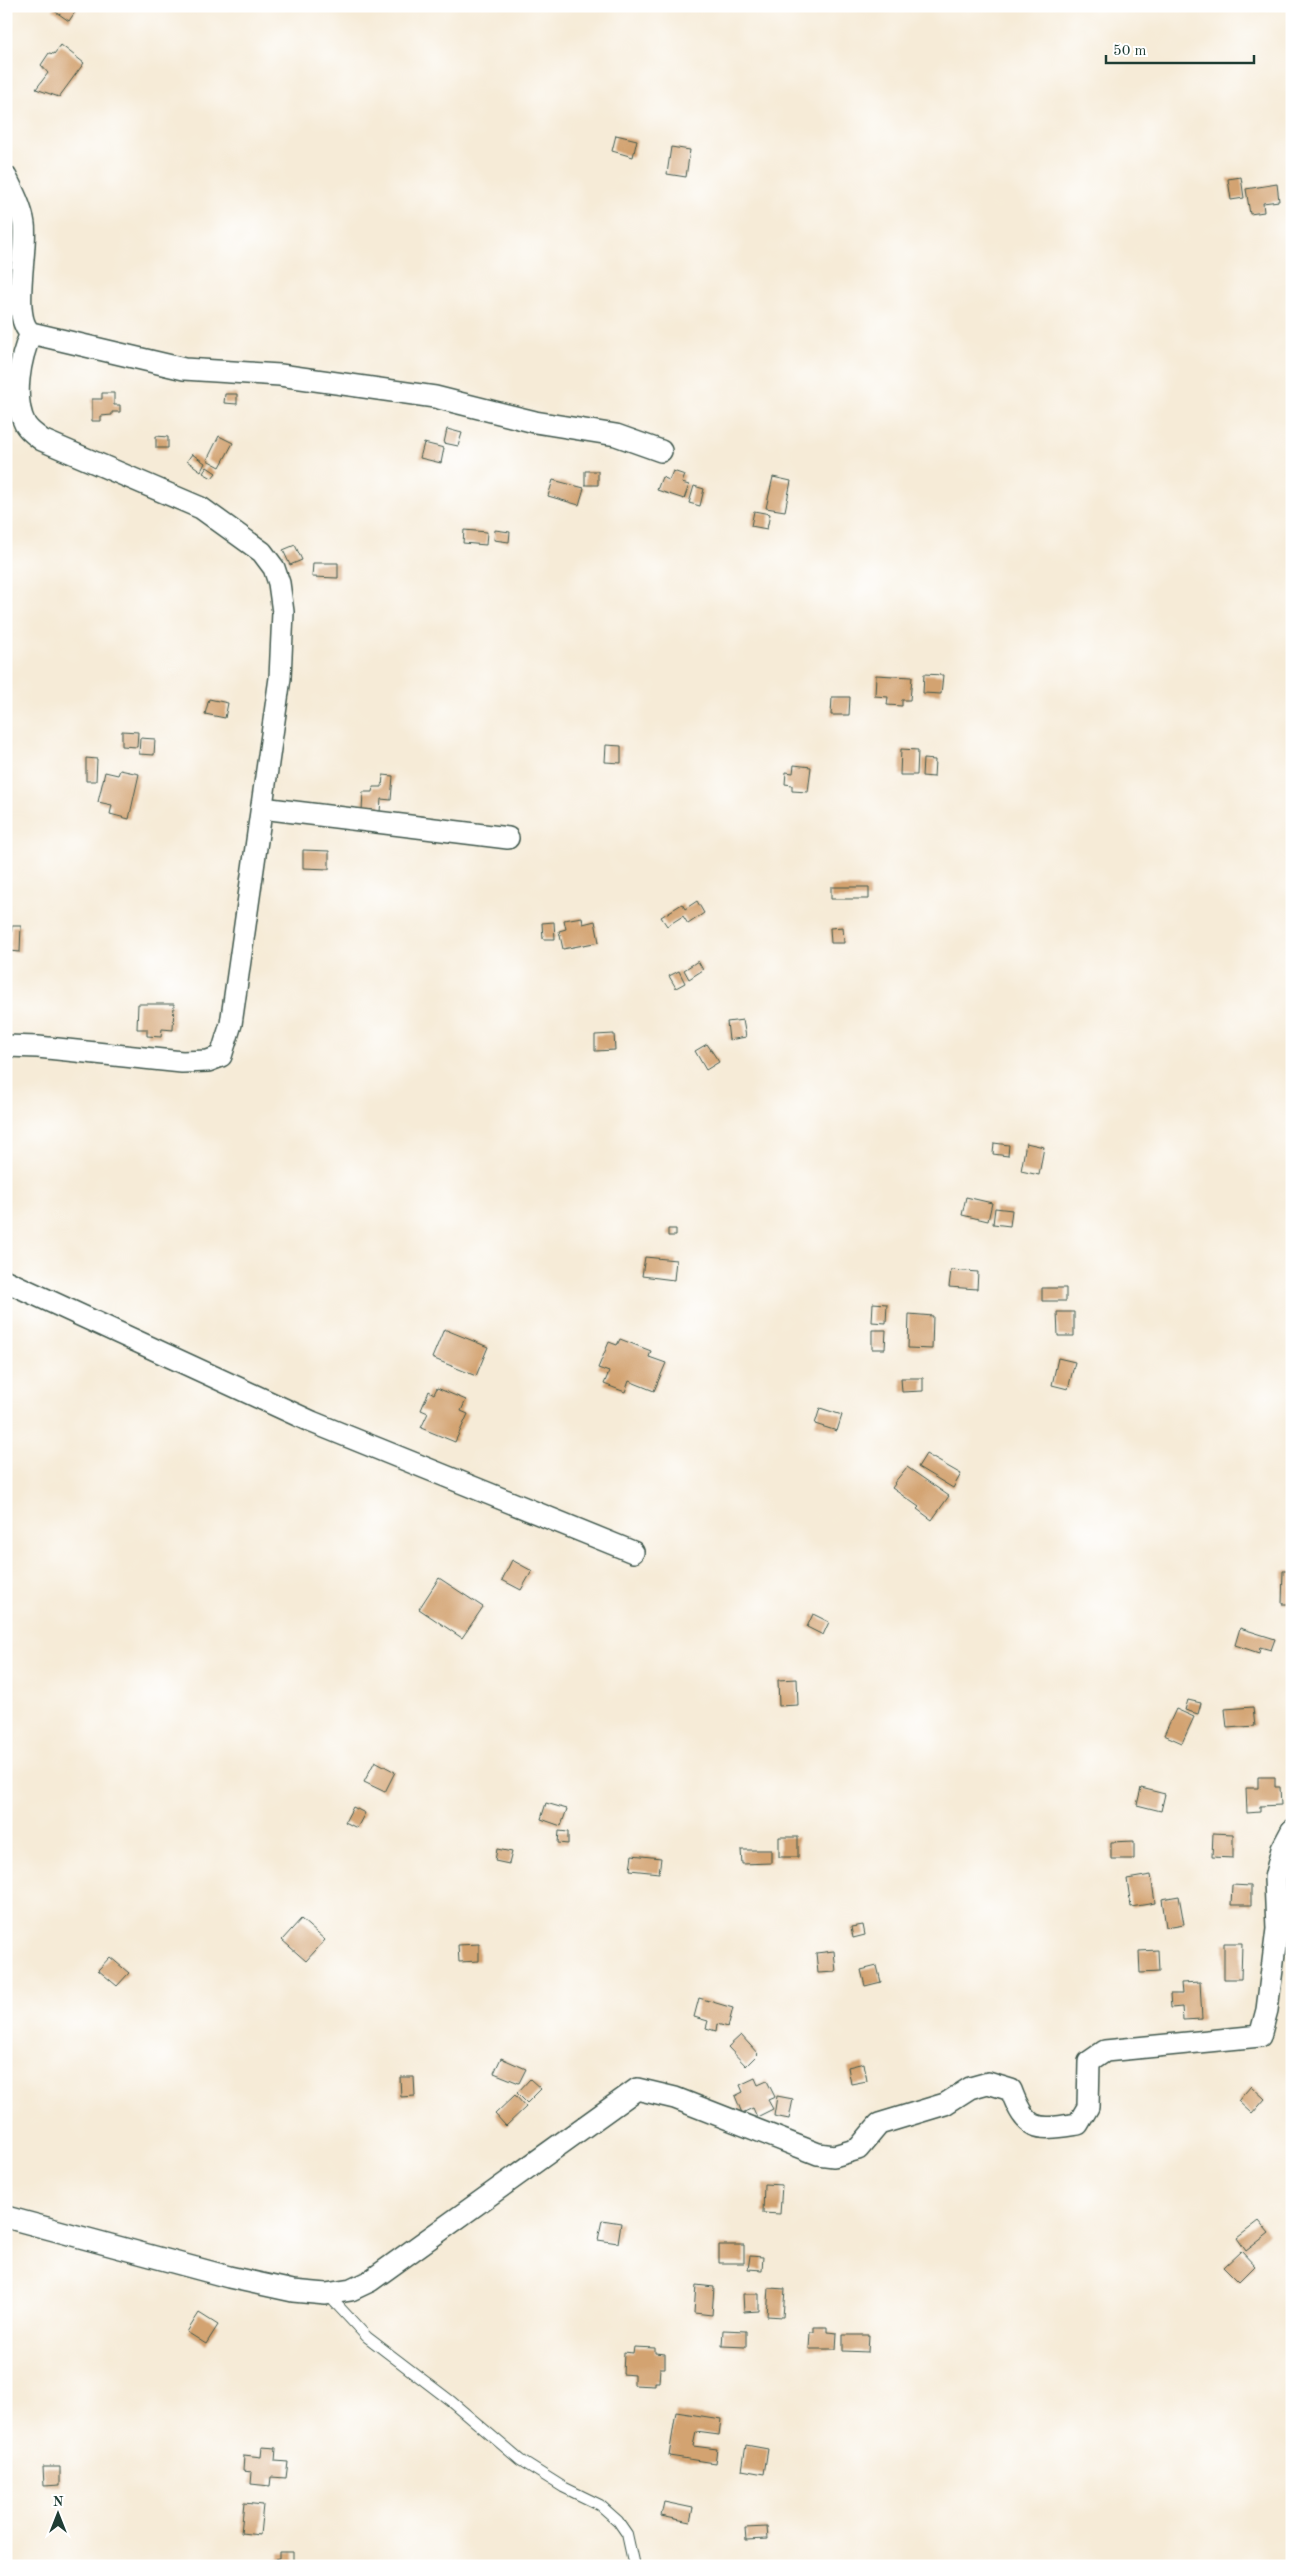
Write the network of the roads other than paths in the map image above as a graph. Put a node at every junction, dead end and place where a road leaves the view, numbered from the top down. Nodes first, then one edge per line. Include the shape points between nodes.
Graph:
1 (6, 177) edge
2 (31, 333) junction
3 (661, 451) dead end
4 (262, 808) junction
5 (508, 838) dead end
6 (6, 1046) edge
7 (6, 1281) edge
8 (633, 1552) dead end
9 (1292, 1830) edge
10 (6, 2217) edge
11 (328, 2294) junction
12 (634, 2566) edge

1 - 2 street via 24,225 22,309 25,327
2 - 3 street via 184,370 280,375 435,397 535,422 616,435
2 - 4 street via 23,357 19,402 25,425 32,432 42,440 202,508 262,552 274,568 283,612 283,640
4 - 5 street
4 - 6 street via 231,1024 221,1056 208,1062 182,1062
7 - 8 street via 312,1422
9 - 11 street via 1282,1849 1275,1878 1277,1929 1267,2010 1260,2036 1105,2051 1089,2062 1088,2107 1078,2124 1043,2129 1021,2115 1011,2090 988,2083 970,2088 945,2104 879,2124 858,2149 834,2156 810,2151 675,2098 637,2089 370,2281 351,2290
10 - 11 street via 229,2277
11 - 12 lane via 367,2337 452,2402 520,2460 600,2505 627,2534

